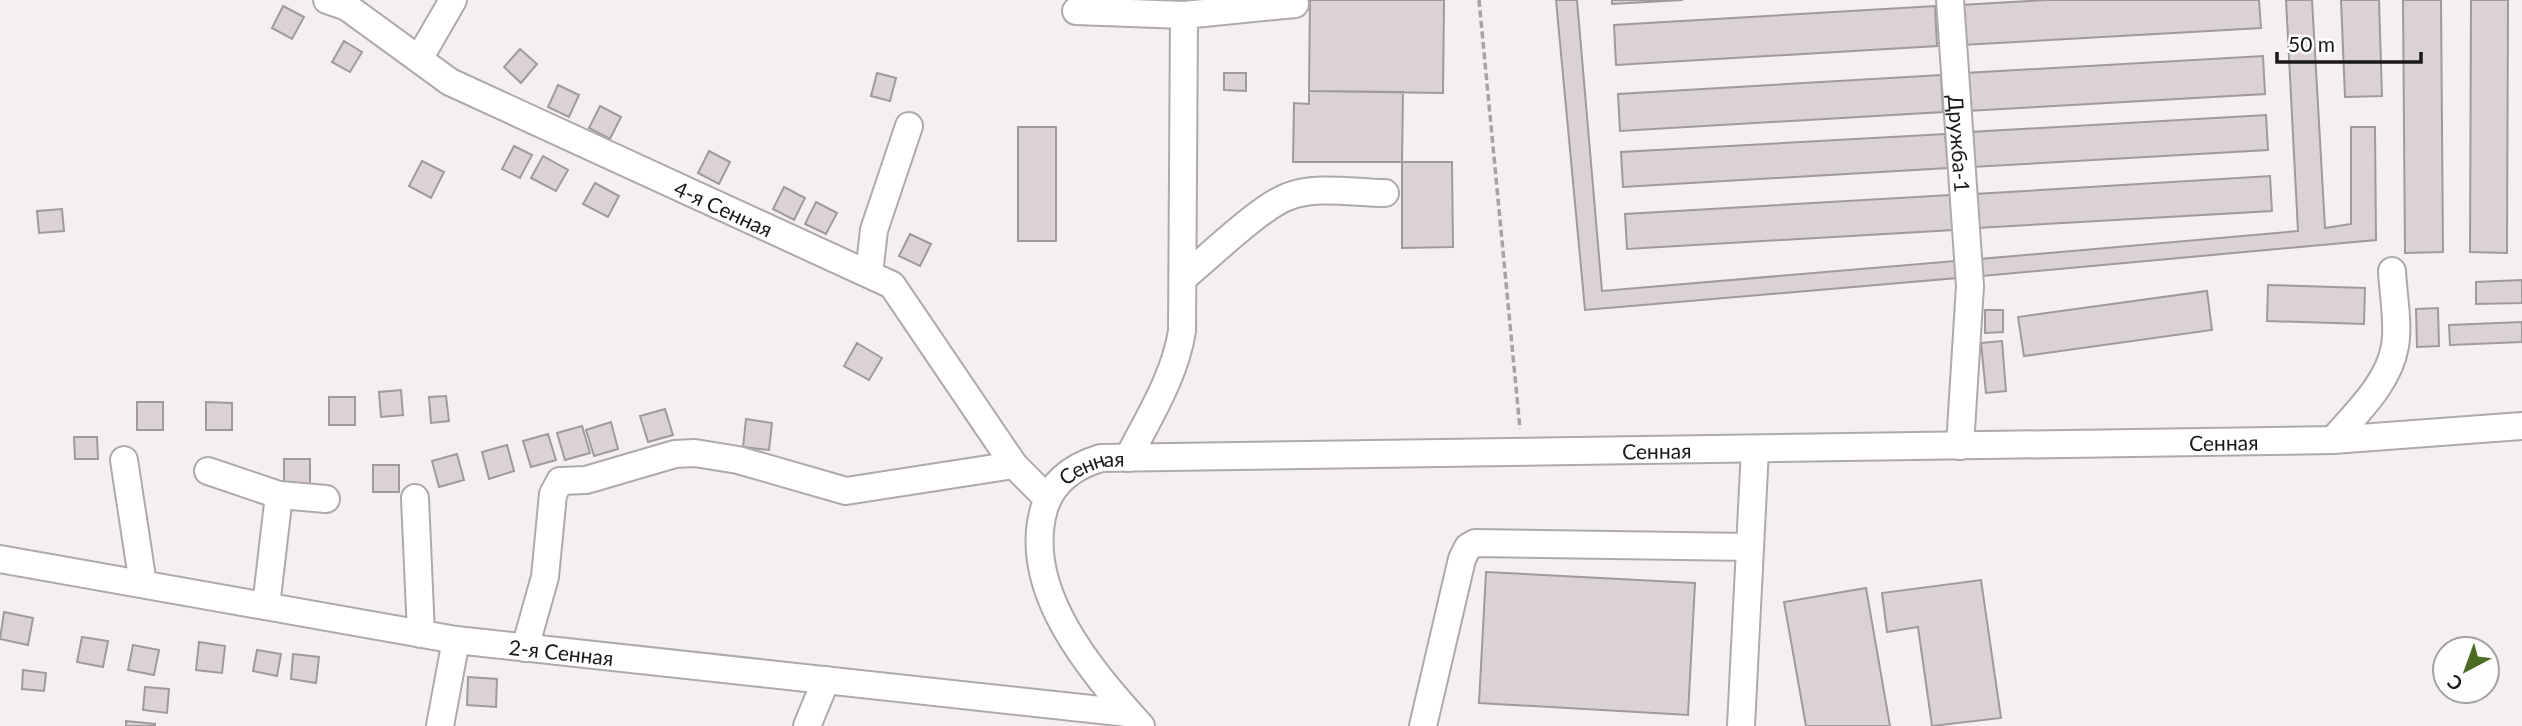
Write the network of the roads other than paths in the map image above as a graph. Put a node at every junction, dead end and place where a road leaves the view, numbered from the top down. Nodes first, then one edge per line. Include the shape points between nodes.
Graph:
1 (327, 0) edge
2 (453, 0) edge
3 (1950, 0) edge
4 (1295, 4) dead end
5 (1076, 11) dead end
6 (1184, 15) junction
7 (419, 59) junction
8 (909, 126) dead end
9 (1385, 193) dead end
10 (2392, 271) dead end
11 (869, 274) junction
12 (1183, 278) junction
13 (2522, 426) edge
14 (2333, 440) junction
15 (1960, 446) junction
16 (1755, 449) junction
17 (1128, 458) junction
18 (124, 460) dead end
19 (1014, 466) junction
20 (208, 471) dead end
21 (279, 495) junction
22 (415, 498) dead end
23 (1047, 498) junction
24 (326, 499) dead end
25 (1750, 547) junction
26 (0, 559) edge
27 (143, 584) junction
28 (265, 606) junction
29 (421, 634) junction
30 (456, 640) junction
31 (525, 648) junction
32 (826, 680) junction
33 (1134, 720) edge
34 (440, 726) edge
35 (807, 726) edge
36 (1423, 726) edge
37 (1741, 726) edge

1 - 7 street, 4-я Сенная via 347,7
2 - 7 street
3 - 15 street, Дружба-1 via 1970,286
4 - 6 street
5 - 6 street
6 - 12 street
7 - 11 street, 4-я Сенная via 450,82
8 - 11 street via 874,230
9 - 12 street via 1308,192 1287,197
10 - 14 street via 2396,345 2389,366 2380,384
11 - 19 street, 4-я Сенная via 892,285
12 - 17 street via 1179,353
13 - 14 street, Сенная
14 - 15 street, Сенная
15 - 16 street, Сенная
16 - 17 street, Сенная
16 - 25 street
17 - 23 street, Сенная via 1101,458 1077,465
18 - 27 street
19 - 23 street, 4-я Сенная
19 - 31 street via 846,491 738,460 695,453 675,454 586,480 560,481 553,494 545,577
20 - 21 street
21 - 24 street
21 - 28 street
22 - 29 street
23 - 33 street, Сенная via 1039,525 1039,548 1050,594 1075,643
25 - 36 street via 1475,543 1462,559
25 - 37 street
26 - 27 street, 2-я Сенная
27 - 28 street, 2-я Сенная
28 - 29 street, 2-я Сенная
29 - 30 street, 2-я Сенная
30 - 31 street, 2-я Сенная
30 - 34 street
31 - 32 street, 2-я Сенная
32 - 33 street, 2-я Сенная
32 - 35 street

